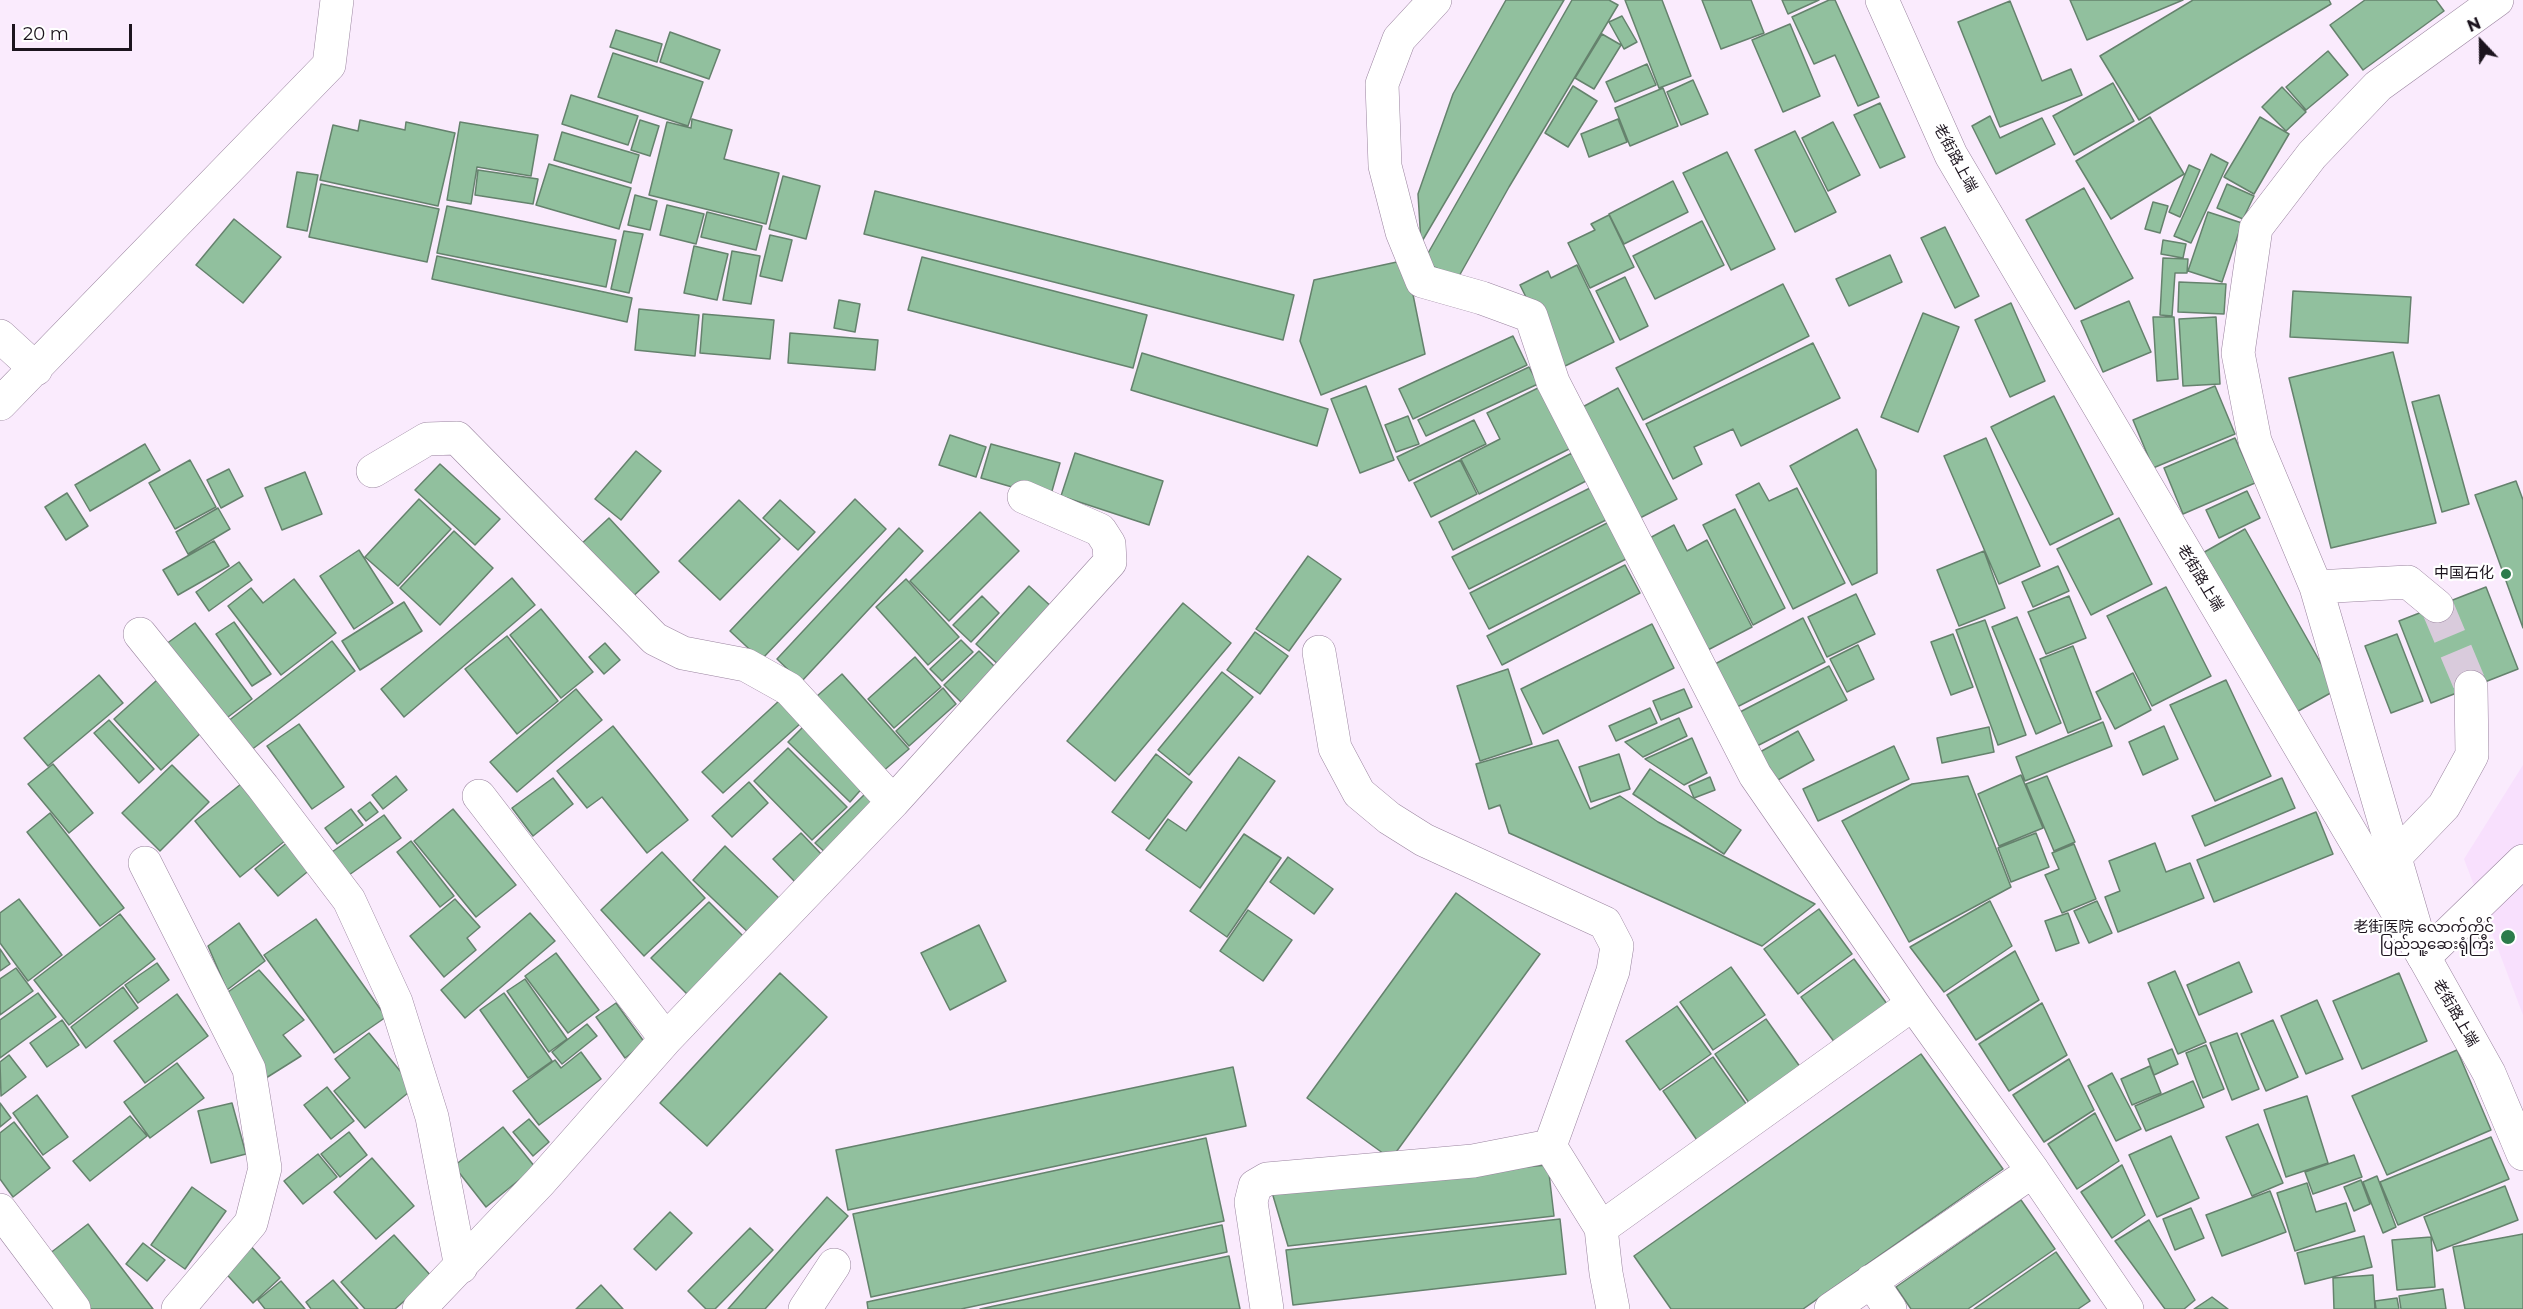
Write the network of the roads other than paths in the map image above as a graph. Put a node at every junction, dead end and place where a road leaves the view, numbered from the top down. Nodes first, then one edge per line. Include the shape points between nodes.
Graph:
1 (338, 0) edge
2 (1435, 0) edge
3 (1882, 0) edge
4 (2497, 0) edge
5 (0, 336) edge
6 (36, 369) junction
7 (0, 404) edge
8 (373, 471) dead end
9 (1024, 497) dead end
10 (2316, 588) junction
11 (2437, 606) tunnel mouth
12 (140, 634) dead end
13 (1318, 652) dead end
14 (2471, 687) tunnel mouth
15 (479, 796) dead end
16 (892, 802) junction
17 (2394, 858) junction
18 (2523, 861) edge
19 (145, 863) dead end
20 (2424, 957) junction
21 (1913, 1004) junction
22 (666, 1039) junction
23 (1550, 1146) junction
24 (2523, 1154) edge
25 (2033, 1171) junction
26 (3, 1221) edge
27 (1601, 1228) junction
28 (834, 1265) dead end
29 (461, 1267) junction
30 (1871, 1281) junction
31 (74, 1309) edge
32 (178, 1309) edge
33 (419, 1309) edge
34 (805, 1309) edge
35 (1267, 1309) edge
36 (1613, 1309) edge
37 (1831, 1309) edge
38 (1890, 1309) edge
39 (2127, 1309) edge

1 - 6 street via 328,65
2 - 21 street via 1399,39 1382,84 1385,166 1402,232 1422,281 1531,316 1553,382 1755,776
3 - 20 street, 老街路上端 via 1951,155
4 - 10 street via 2378,86 2312,155 2256,228 2238,353 2255,441
5 - 6 street
6 - 7 street
8 - 16 street via 427,440 456,438 655,639 683,653 746,666 789,690
9 - 16 street via 1100,530 1109,544 1110,562
10 - 11 street via 2408,582
10 - 17 street
12 - 29 street via 349,900 396,1002 429,1107
13 - 23 street via 1335,748 1359,793 1424,840 1605,923 1617,946 1613,971
14 - 17 street via 2472,755 2444,806
15 - 22 street
16 - 22 street
17 - 20 street
18 - 20 street
19 - 32 street via 249,1069 266,1168 252,1223
20 - 24 street, 老街路上端 via 2489,1073
21 - 25 street
21 - 27 street
22 - 29 street
23 - 27 street
23 - 35 street via 1473,1161 1267,1179 1255,1186 1251,1202
25 - 30 street
25 - 39 street
26 - 31 street
27 - 36 street
28 - 34 street
29 - 33 street
30 - 37 street
30 - 38 street

